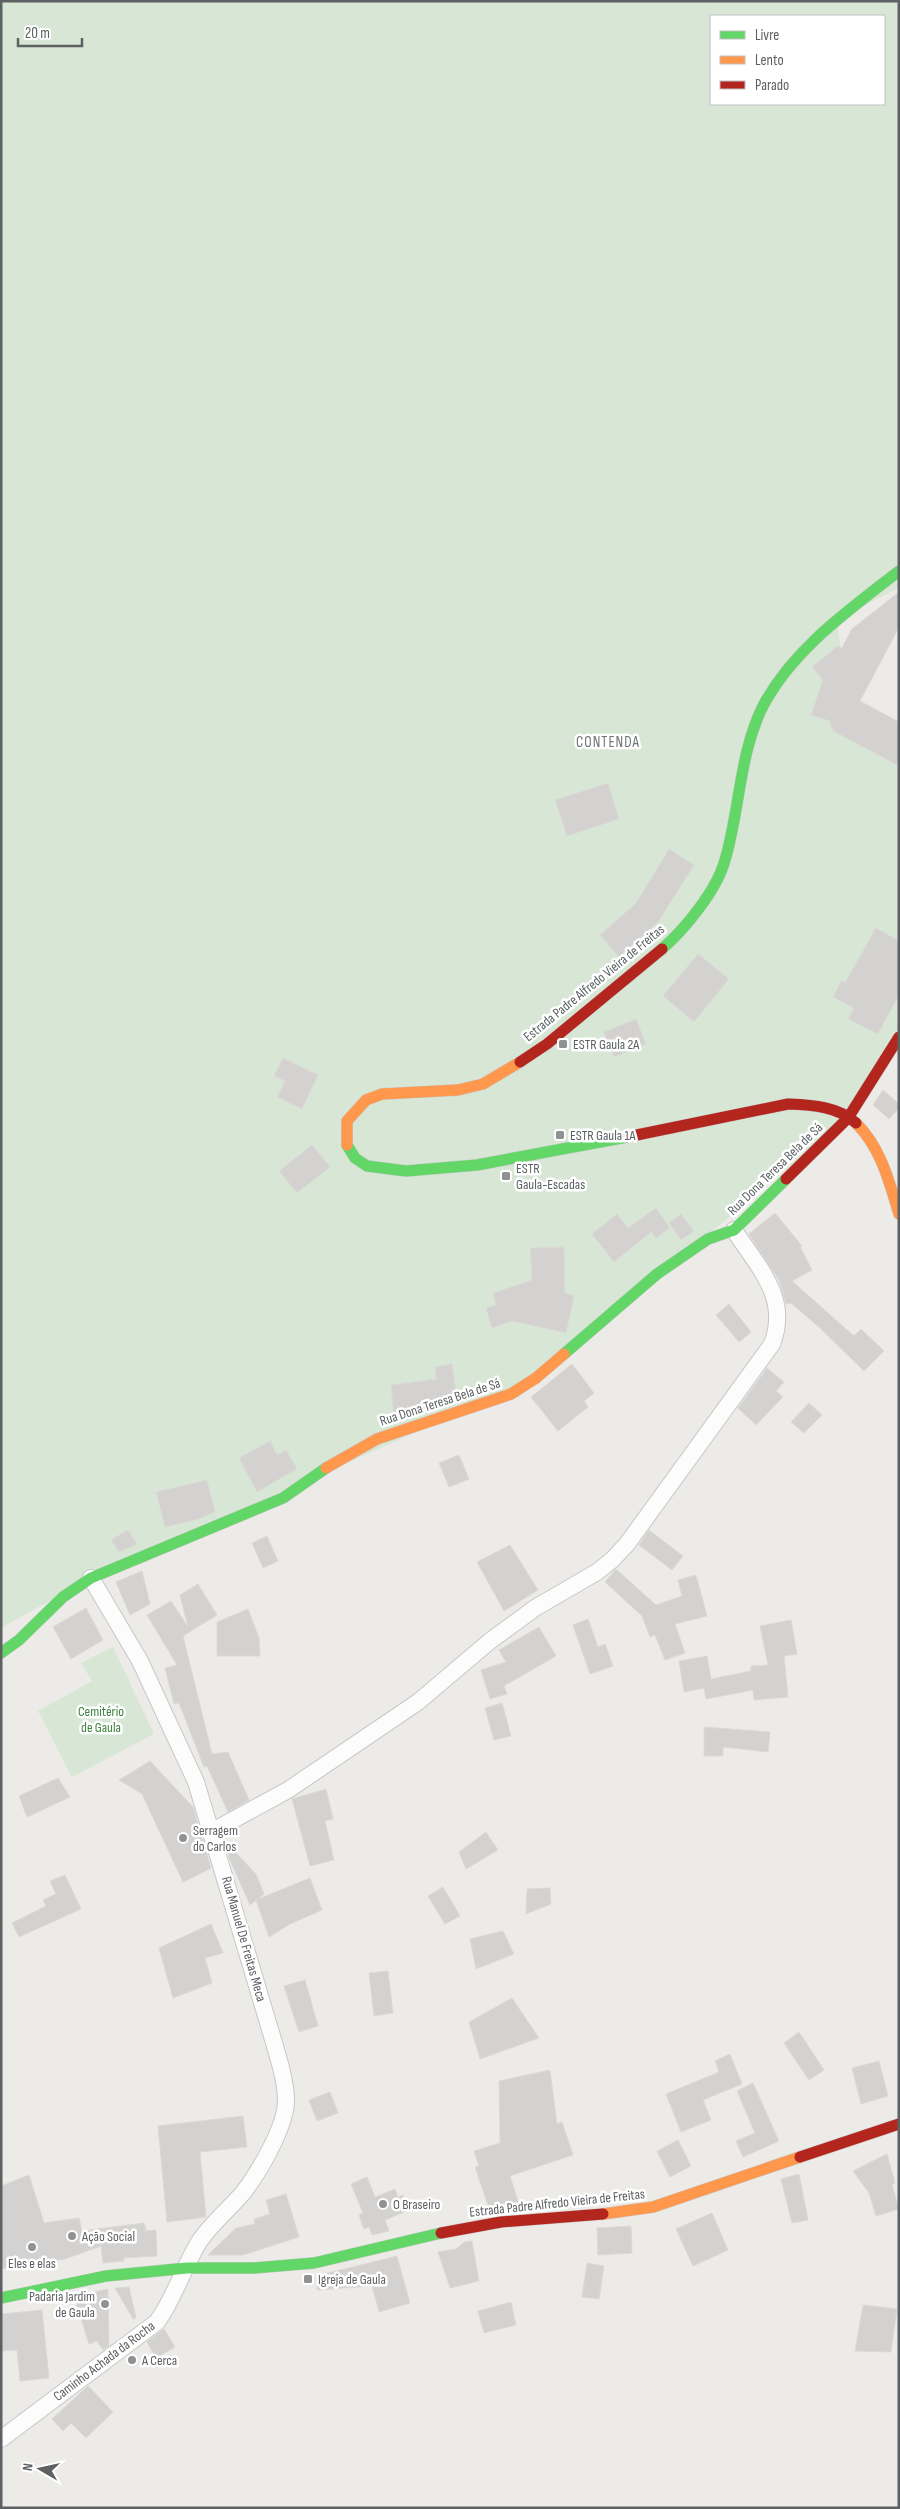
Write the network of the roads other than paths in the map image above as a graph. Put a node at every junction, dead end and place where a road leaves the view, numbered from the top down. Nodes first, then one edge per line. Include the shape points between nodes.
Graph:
1 (899, 571) edge
2 (899, 1037) edge
3 (848, 1118) junction
4 (899, 1214) edge
5 (734, 1230) junction
6 (91, 1578) junction
7 (1, 1653) edge
8 (211, 1832) junction
9 (899, 2124) edge
10 (188, 2268) junction
11 (1, 2298) edge
12 (1, 2439) edge

1 - 3 main road, Estrada Padre Alfredo Vieira de Freitas via 837,619 787,669 763,707 748,749 725,862 703,903 676,936 547,1044 503,1073 483,1084 458,1090 382,1094 366,1100 347,1121 346,1135 347,1145 355,1158 367,1166 406,1171 477,1165 538,1155 788,1104 812,1103 837,1110
2 - 3 main road, Rua Dona Teresa Bela de Sá
3 - 4 main road, Estrada Padre Alfredo Vieira de Freitas via 867,1133 883,1158
3 - 5 main road, Rua Dona Teresa Bela de Sá
5 - 6 main road, Rua Dona Teresa Bela de Sá via 708,1239 657,1274 536,1378 511,1394 377,1438 332,1464 284,1498
5 - 8 street via 773,1290 779,1310 778,1328 772,1344 627,1544 597,1572 534,1608 490,1641 418,1702 288,1790
6 - 7 main road, Rua Dona Teresa Bela de Sá via 63,1597
6 - 8 street, Rua Manuel De Freitas Meca via 140,1661 179,1743 196,1782
8 - 10 street, Rua Manuel De Freitas Meca via 279,2062 286,2104 279,2130 263,2162 244,2192 209,2228
9 - 10 main road, Estrada Padre Alfredo Vieira de Freitas via 653,2207 592,2216 501,2222 430,2235 314,2263 253,2268
10 - 11 main road, Estrada Padre Alfredo Vieira de Freitas via 106,2276
10 - 12 street, Caminho Achada da Rocha via 157,2322

